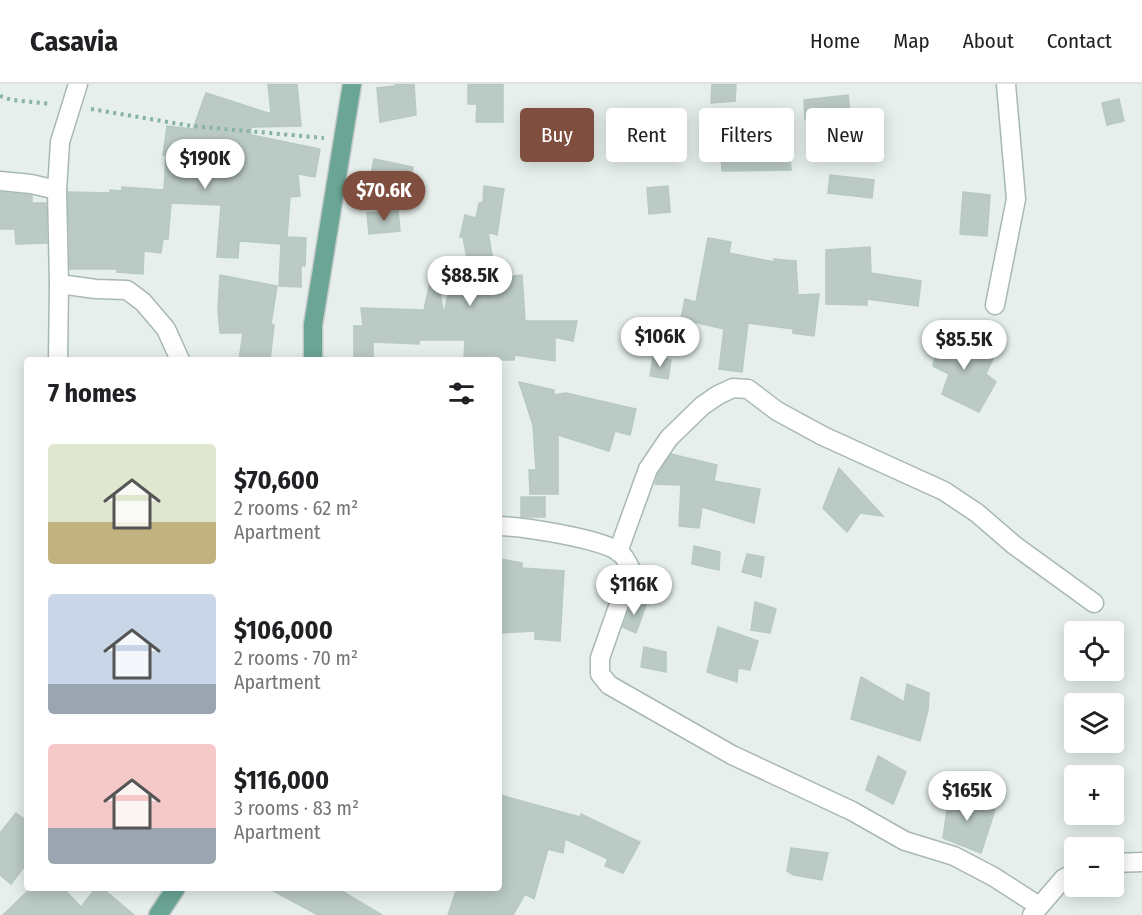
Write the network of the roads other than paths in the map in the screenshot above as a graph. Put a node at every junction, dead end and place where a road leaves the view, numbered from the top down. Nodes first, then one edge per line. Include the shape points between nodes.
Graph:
1 (78, 84) edge
2 (352, 84) edge
3 (1006, 84) edge
4 (0, 181) edge
5 (57, 190) junction
6 (59, 284) junction
7 (995, 305) dead end
8 (58, 357) edge
9 (179, 357) edge
10 (313, 357) edge
11 (502, 526) edge
12 (618, 552) junction
13 (1094, 603) dead end
14 (1142, 862) edge
15 (1124, 863) edge
16 (1064, 878) edge
17 (174, 891) edge
18 (1035, 910) edge
19 (158, 915) edge

1 - 5 street via 60,142
2 - 10 main road via 314,325
3 - 7 street via 1016,199
4 - 5 street
5 - 6 street
6 - 8 street
6 - 9 street via 128,290 166,328
11 - 12 street via 583,540
12 - 13 street via 648,468 669,438 718,395 733,388 748,389 777,411 823,436 944,491
12 - 18 street via 631,570 600,658 600,674 609,686 732,755 852,811 905,841 954,856 994,877
14 - 15 street
16 - 18 street
17 - 19 main road

